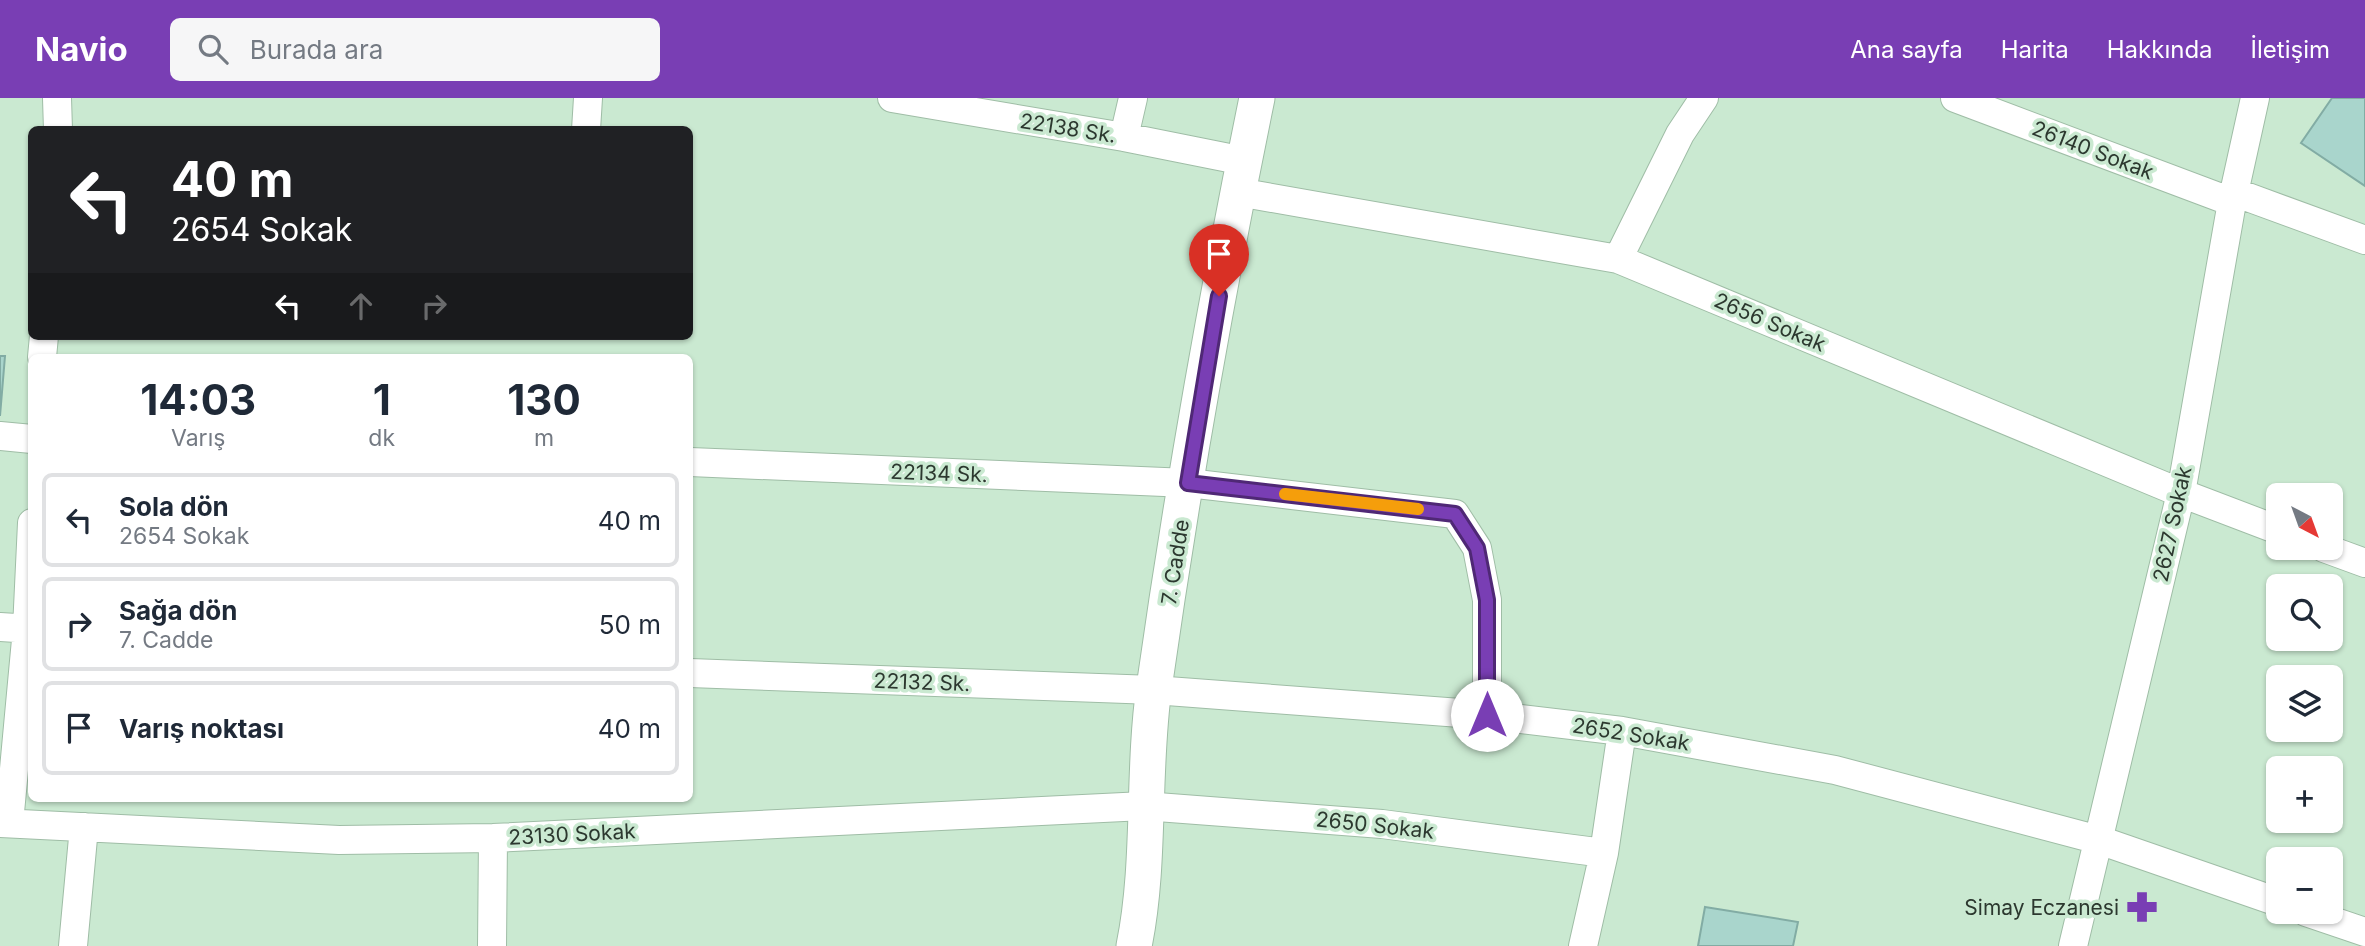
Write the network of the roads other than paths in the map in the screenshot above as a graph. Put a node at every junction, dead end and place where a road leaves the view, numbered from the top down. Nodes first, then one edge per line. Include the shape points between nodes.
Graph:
1 (57, 98) edge
2 (588, 98) edge
3 (892, 98) edge
4 (1133, 98) edge
5 (1257, 98) edge
6 (1704, 98) edge
7 (1955, 98) edge
8 (2255, 98) edge
9 (986, 106) edge
10 (58, 126) edge
11 (586, 126) edge
12 (1124, 137) junction
13 (1241, 177) junction
14 (2233, 197) junction
15 (2365, 240) edge
16 (1618, 259) junction
17 (0, 436) edge
18 (28, 439) edge
19 (693, 462) edge
20 (1188, 483) junction
21 (2181, 493) junction
22 (2266, 525) edge
23 (2343, 555) edge
24 (28, 558) edge
25 (2365, 563) edge
26 (20, 628) edge
27 (693, 673) edge
28 (1154, 690) junction
29 (1487, 715) junction
30 (1622, 731) junction
31 (1144, 806) junction
32 (4, 823) edge
33 (84, 827) junction
34 (493, 838) junction
35 (2098, 840) junction
36 (1604, 853) junction
37 (2266, 898) edge
38 (2332, 924) edge
39 (2356, 935) edge
40 (73, 946) edge
41 (492, 946) edge
42 (1134, 946) edge
43 (1583, 946) edge
44 (2073, 946) edge

1 - 10 street
2 - 11 street
3 - 9 street, 22138 Sk.
4 - 12 street
5 - 13 street, 7. Cadde
6 - 16 street via 1680,134
7 - 14 street, 26140 Sokak
8 - 14 street, 2627 Sokak
9 - 12 street, 22138 Sk.
12 - 13 street, 22138 Sk.
13 - 16 street, 2656 Sokak
13 - 20 street, 7. Cadde
14 - 15 street, 26140 Sokak
14 - 21 street, 2627 Sokak
16 - 21 street, 2656 Sokak
17 - 18 street
19 - 20 street, 22134 Sk.
20 - 28 street, 7. Cadde
20 - 29 street, 22134 Sk. via 1455,514 1477,548 1487,600
21 - 22 street, 2656 Sokak
21 - 35 street, 2627 Sokak
23 - 25 street
24 - 26 street
26 - 32 street
27 - 28 street, 22132 Sk.
28 - 29 street, 2652 Sokak
28 - 31 street, 7. Cadde
29 - 30 street, 2652 Sokak
30 - 35 street, 2652 Sokak via 1835,770
30 - 36 street
31 - 34 street, 23130 Sokak
31 - 36 street, 2650 Sokak via 1382,824
31 - 42 street, 7. Cadde via 1141,911
32 - 33 street, 23130 Sokak
33 - 34 street, 23130 Sokak via 339,840
33 - 40 street
34 - 41 street
35 - 37 street, 2652 Sokak
35 - 44 street, 2627 Sokak
36 - 43 street
38 - 39 street

